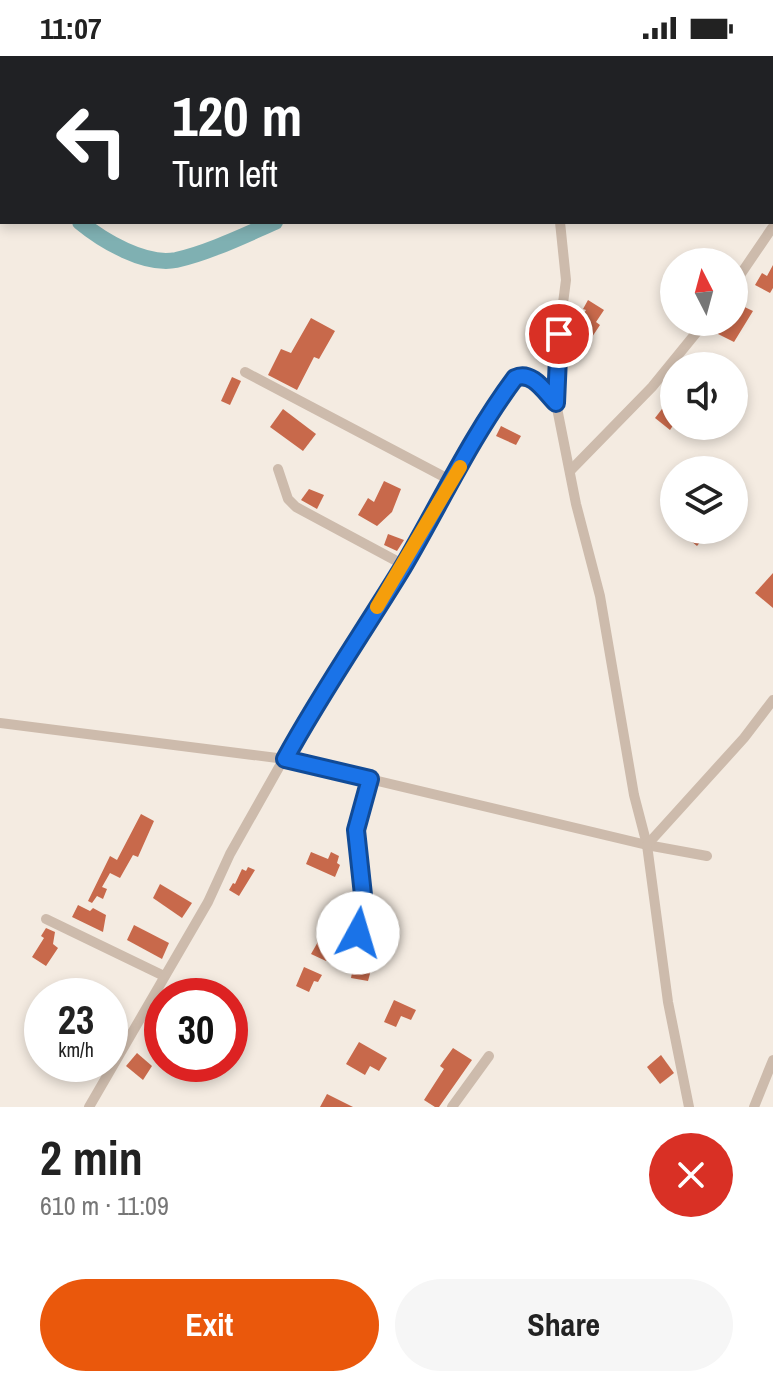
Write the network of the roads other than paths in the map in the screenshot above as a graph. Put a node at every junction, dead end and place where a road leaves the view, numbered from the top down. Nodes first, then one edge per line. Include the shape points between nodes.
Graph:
1 (560, 224) edge
2 (772, 228) edge
3 (748, 263) edge
4 (694, 336) edge
5 (245, 372) dead end
6 (556, 403) junction
7 (278, 469) dead end
8 (570, 471) junction
9 (452, 481) junction
10 (404, 565) junction
11 (773, 700) edge
12 (0, 723) edge
13 (285, 759) junction
14 (370, 779) junction
15 (647, 845) junction
16 (707, 856) dead end
17 (46, 919) dead end
18 (358, 933) dead end
19 (164, 976) junction
20 (489, 1056) dead end
21 (773, 1060) edge
22 (89, 1107) edge
23 (452, 1107) edge
24 (689, 1107) edge
25 (754, 1107) edge

1 - 6 street via 566,280
2 - 3 street
4 - 8 street
5 - 9 street
6 - 8 street
6 - 9 street via 528,376 518,376
7 - 10 street via 296,507
8 - 15 street via 600,596
9 - 10 street
10 - 13 street
11 - 15 street
12 - 13 street
13 - 14 street
13 - 19 street
14 - 15 street
14 - 18 street via 356,830 363,895
15 - 16 street
15 - 24 street via 668,1002
17 - 19 street
19 - 22 street
20 - 23 street
21 - 25 street

